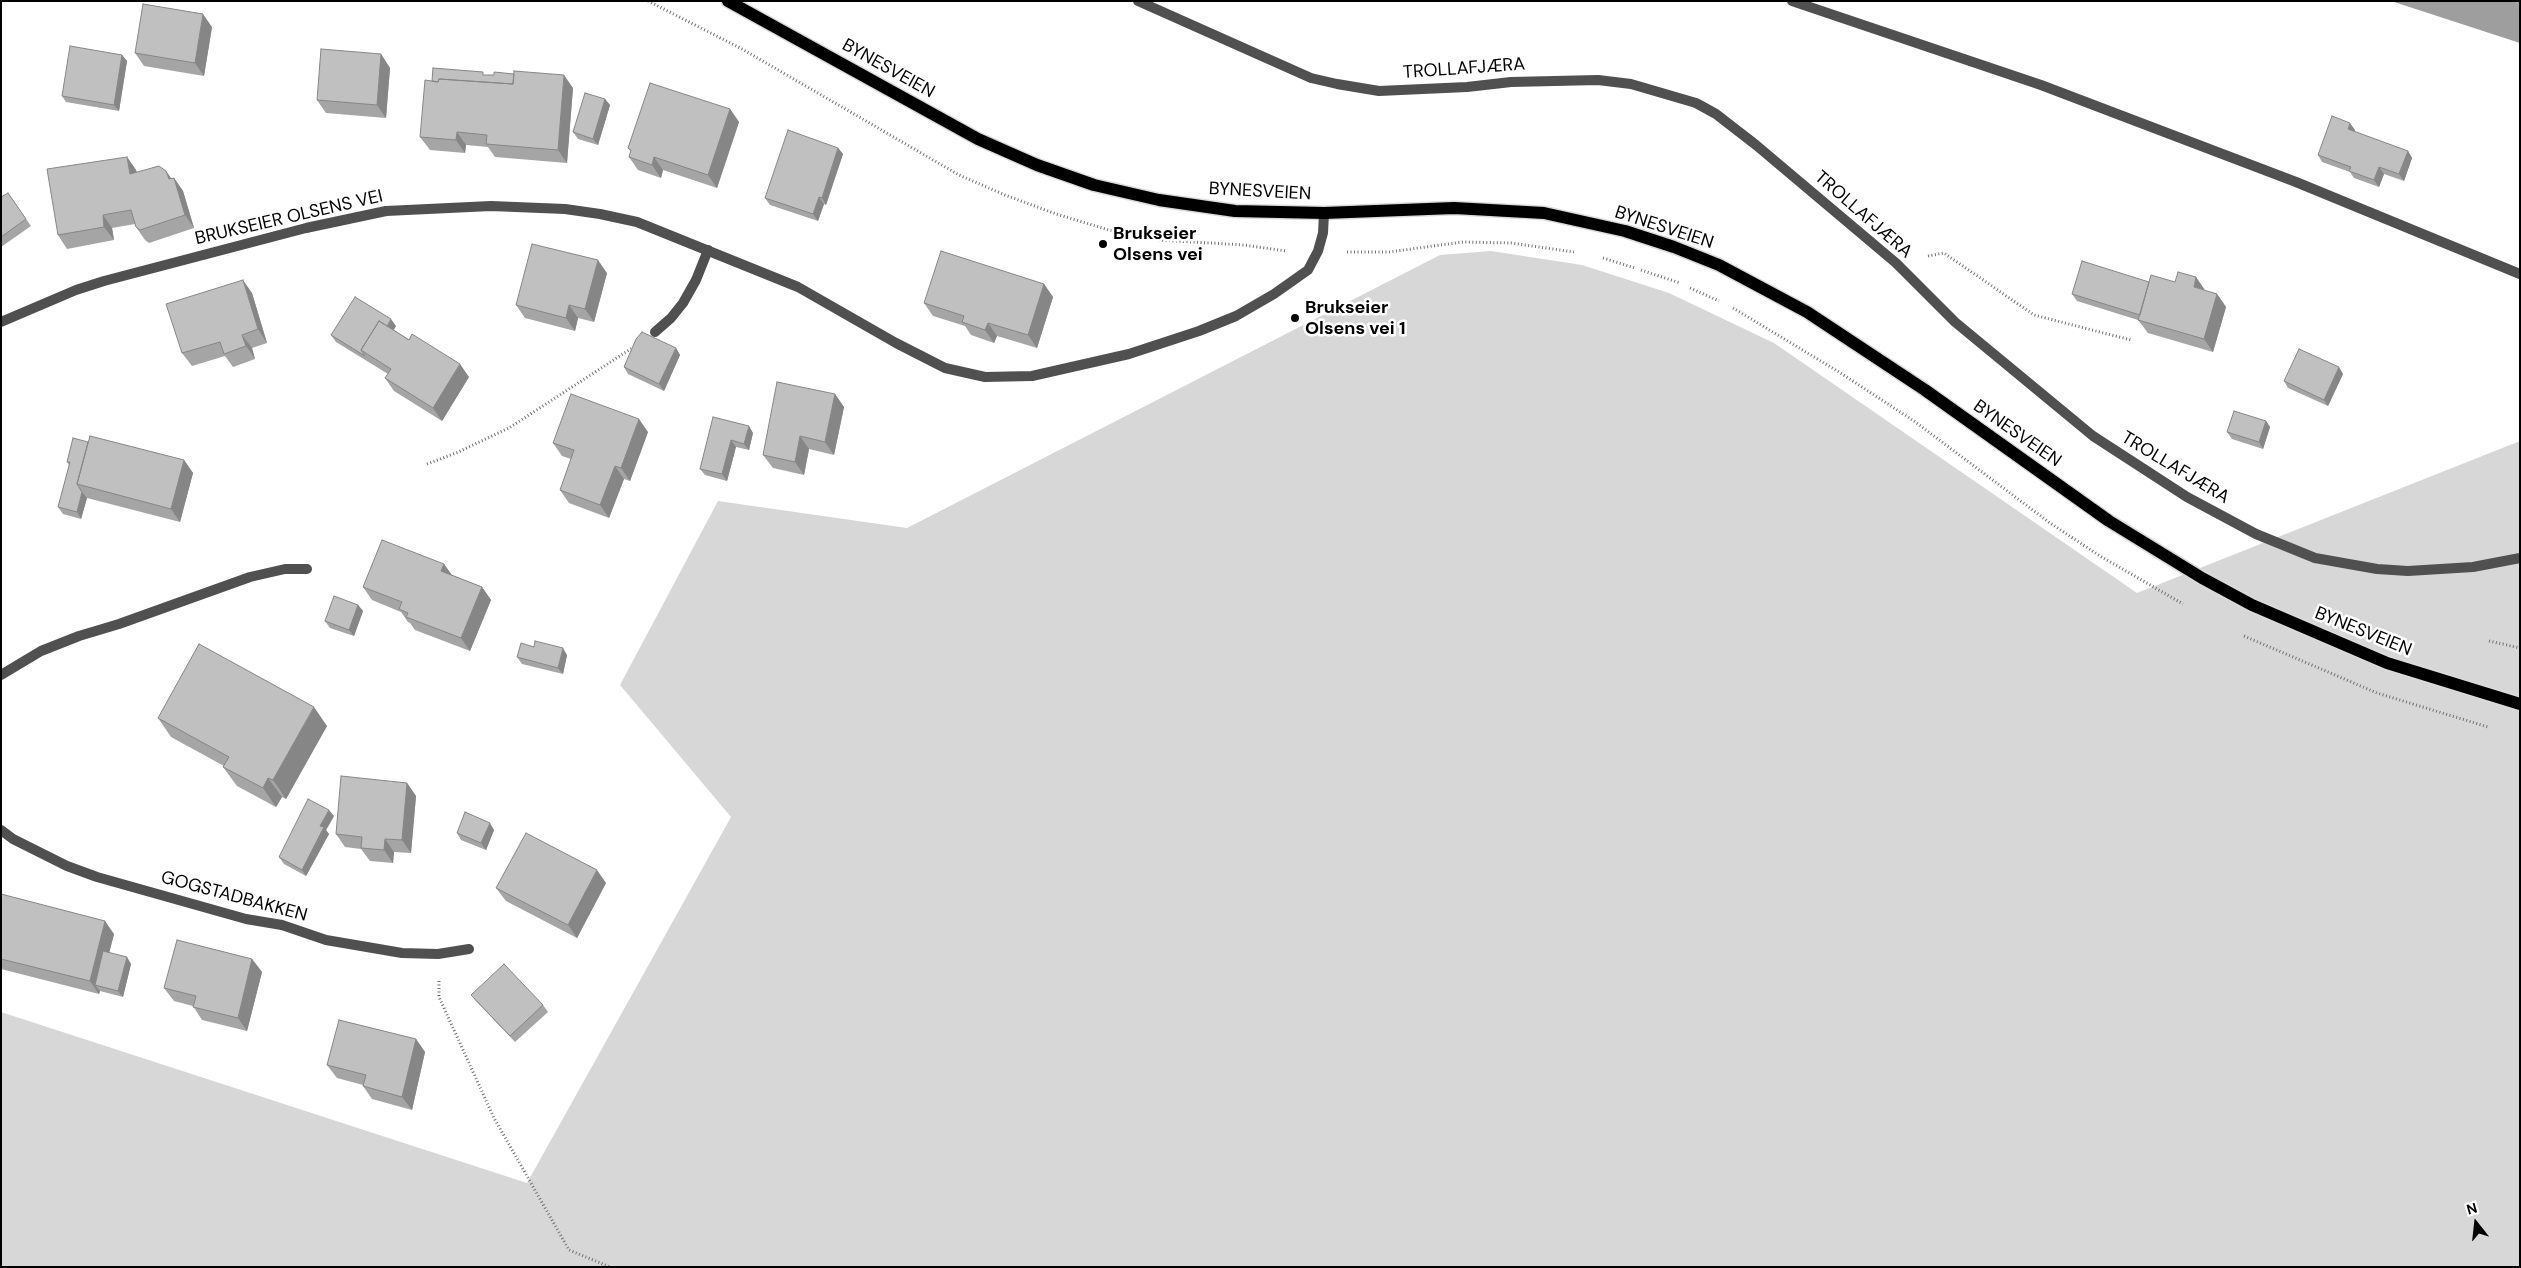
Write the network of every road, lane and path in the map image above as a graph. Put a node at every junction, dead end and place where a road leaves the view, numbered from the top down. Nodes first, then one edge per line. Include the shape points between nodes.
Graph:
1 (648, 1) edge
2 (728, 1) edge
3 (1138, 1) edge
4 (1792, 1) edge
5 (1324, 213) junction
6 (708, 250) junction
7 (1318, 252) junction
8 (1578, 253) dead end
9 (1596, 256) dead end
10 (1896, 263) junction
11 (2520, 274) edge
12 (1, 322) edge
13 (655, 332) joint
14 (2131, 340) dead end
15 (427, 464) dead end
16 (2520, 558) edge
17 (307, 569) dead end
18 (2190, 608) dead end
19 (2243, 636) dead end
20 (2489, 641) dead end
21 (2520, 648) edge
22 (1, 674) edge
23 (2520, 704) edge
24 (2493, 729) dead end
25 (1, 830) edge
26 (469, 948) dead end
27 (438, 954) junction
28 (610, 1267) edge

1 - 7 path via 742,49 959,175 1056,214 1109,230 1159,240
2 - 5 main road, BYNESVEIEN via 978,139 1037,165 1094,185 1158,200 1235,211
3 - 10 street, TROLLAFJÆRA via 1311,78 1337,84 1379,91 1598,80 1658,90 1716,114
4 - 11 street via 2050,88 2296,182
5 - 7 street, BRUKSEIER OLSENS VEI via 1324,233
5 - 23 main road, BYNESVEIEN via 1454,208 1544,213 1674,246 1720,265 1807,312 1924,390 2108,521 2202,578 2252,605 2387,663
6 - 7 street, BRUKSEIER OLSENS VEI via 798,287 945,368 985,377 1008,378 1032,376 1129,354 1214,325 1252,307 1308,270
6 - 12 street, BRUKSEIER OLSENS VEI via 637,222 565,209 491,206 386,211 306,228 104,281
6 - 13 street via 683,303
7 - 8 path via 1389,252 1463,242 1511,244
9 - 18 path via 1686,286 1724,303 1914,421 2050,523 2100,556
10 - 14 path via 1944,253 2034,315
10 - 16 street, TROLLAFJÆRA via 1956,322 2093,436 2187,497 2256,534 2315,558 2377,569 2408,571 2473,567
13 - 15 path via 509,428
17 - 22 street via 285,569 250,577 79,636 42,651
19 - 24 path via 2377,693
20 - 21 path
25 - 27 street, GOGSTADBAKKEN via 67,866 97,877 326,940 367,949
26 - 27 street, GOGSTADBAKKEN
27 - 28 path via 440,997 494,1118 569,1250

